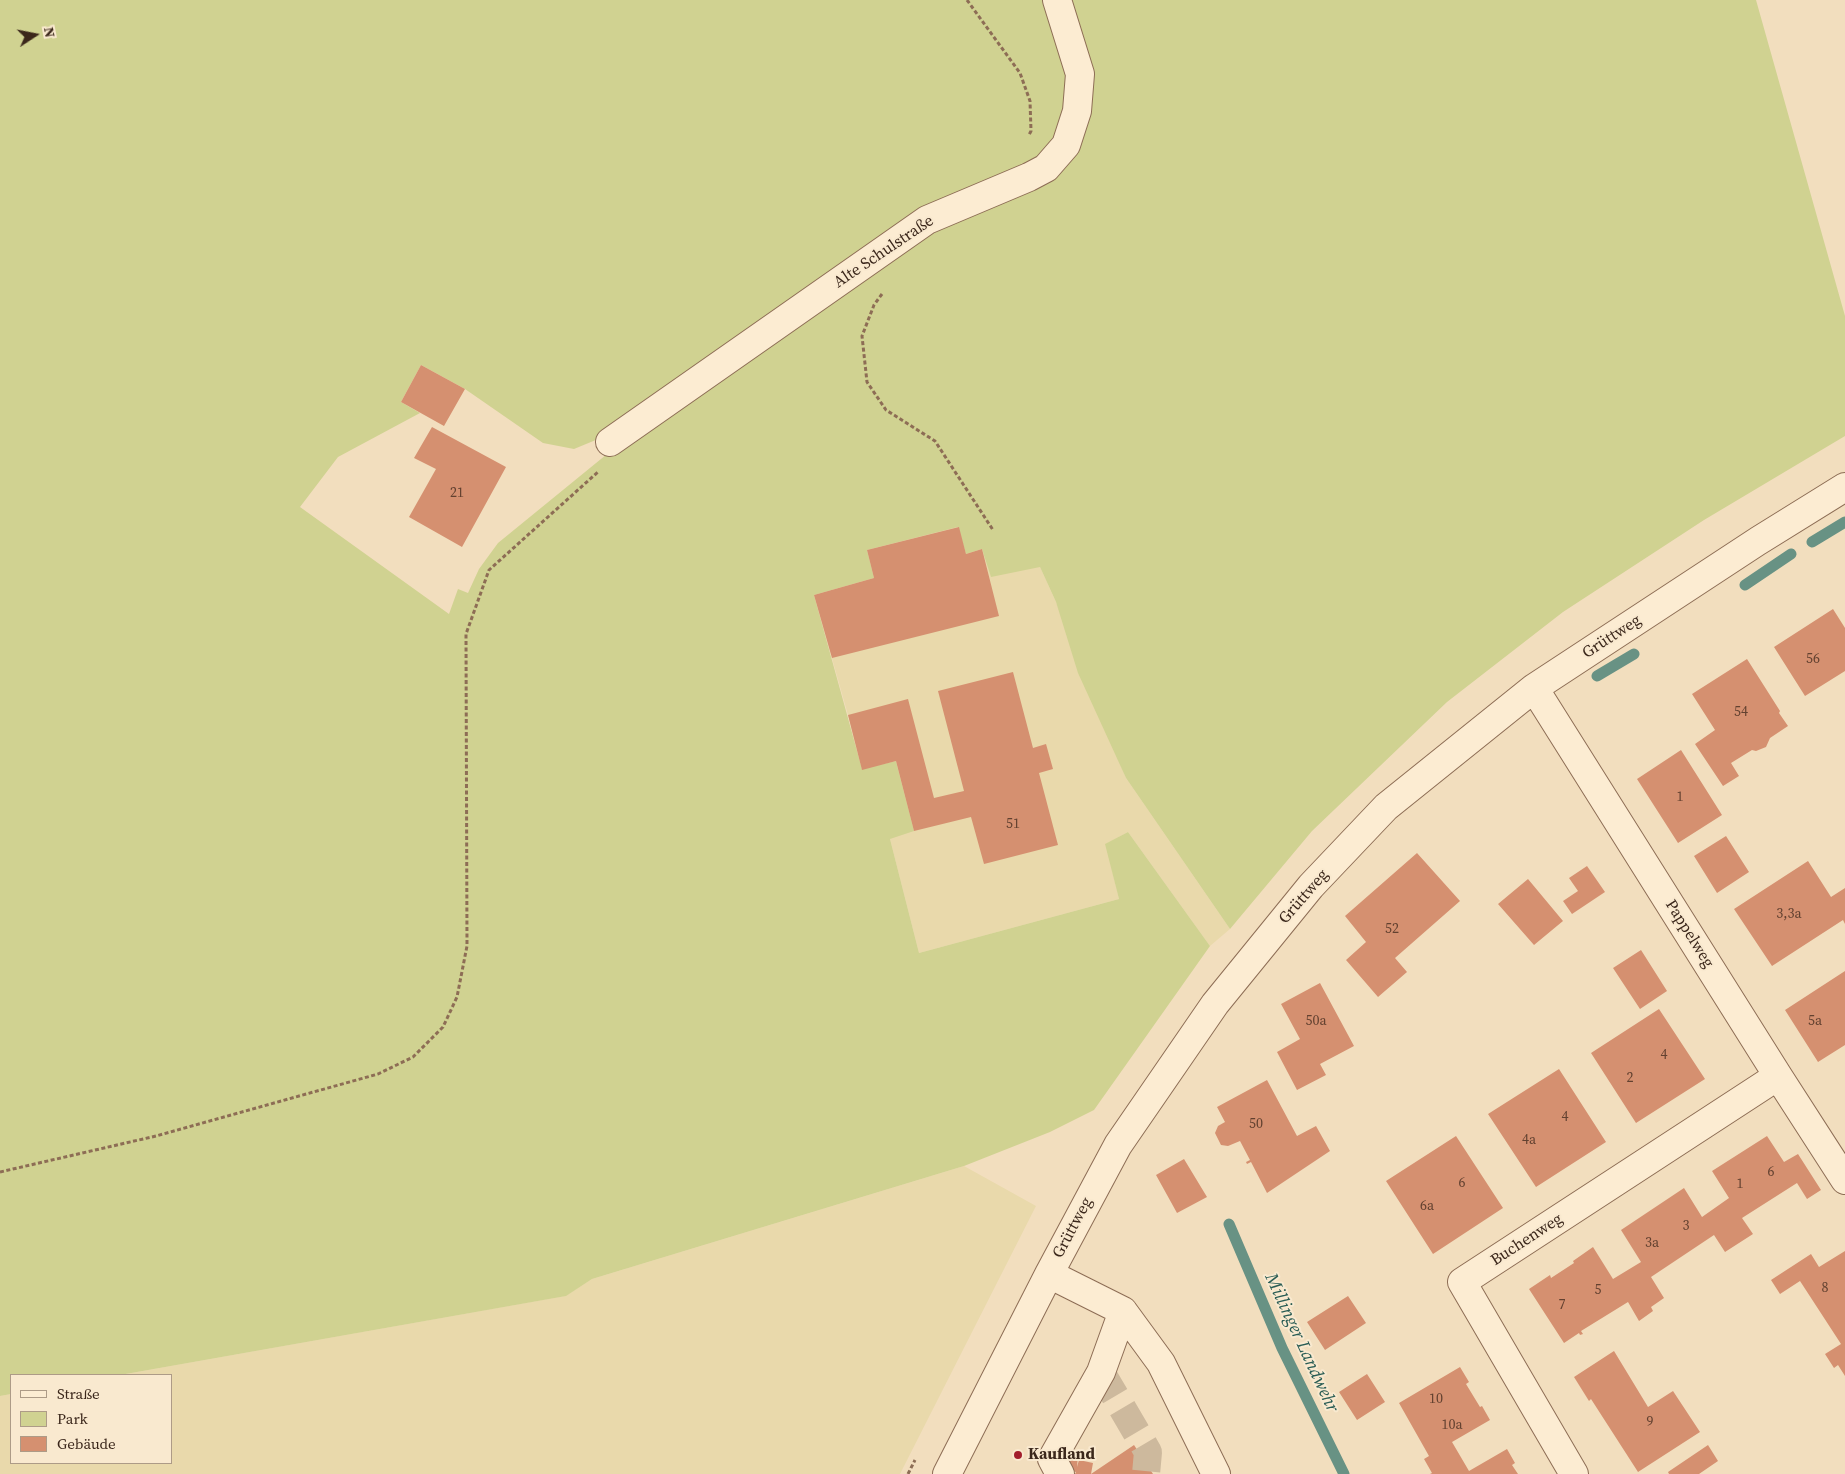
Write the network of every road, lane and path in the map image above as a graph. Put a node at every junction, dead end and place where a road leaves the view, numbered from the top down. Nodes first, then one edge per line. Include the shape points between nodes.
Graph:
1 (967, 0) edge
2 (1057, 0) edge
3 (1028, 139) dead end
4 (884, 291) dead end
5 (608, 453) joint
6 (1845, 487) edge
7 (993, 530) dead end
8 (1534, 688) junction
9 (1778, 1076) junction
10 (0, 1172) edge
11 (1845, 1180) edge
12 (1049, 1274) junction
13 (1123, 1311) junction
14 (947, 1474) edge
15 (1060, 1474) edge
16 (1216, 1474) edge
17 (1574, 1474) edge

1 - 3 path via 1020,73 1030,101
2 - 5 street, Alte Schulstraße via 1080,74 1077,111 1066,145 1046,168 927,220
4 - 7 path via 874,304 862,336 867,382 886,410 935,442
5 - 10 path via 489,570 466,634 467,946 458,998 443,1027 413,1057 378,1074 156,1136
6 - 8 street, Grüttweg
8 - 9 street, Pappelweg
8 - 12 street, Grüttweg via 1386,807 1311,886 1216,1004 1118,1145
9 - 11 street, Pappelweg
9 - 17 street, Buchenweg via 1462,1282
12 - 13 street
12 - 14 street, Grüttweg
13 - 15 street via 1101,1372 1052,1458
13 - 16 street via 1161,1363

